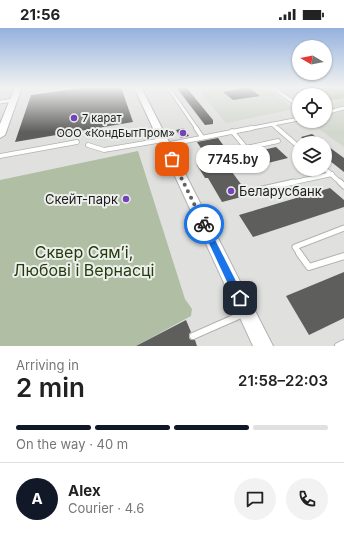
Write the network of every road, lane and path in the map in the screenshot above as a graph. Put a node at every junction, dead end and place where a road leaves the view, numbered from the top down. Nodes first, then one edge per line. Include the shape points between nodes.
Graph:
1 (13, 102) edge
2 (144, 102) edge
3 (178, 102) edge
4 (344, 108) edge
5 (332, 111) edge
6 (292, 120) edge
7 (272, 124) junction
8 (232, 131) junction
9 (0, 135) edge
10 (202, 137) junction
11 (278, 141) dead end
12 (292, 141) edge
13 (77, 142) dead end
14 (164, 142) junction
15 (88, 145) dead end
16 (0, 156) edge
17 (332, 174) edge
18 (323, 176) edge
19 (344, 186) edge
20 (258, 190) dead end
21 (344, 228) edge
22 (344, 256) edge
23 (246, 312) junction
24 (193, 336) dead end
25 (344, 343) edge
26 (263, 346) edge
27 (338, 346) edge

1 - 9 main road
2 - 14 main road
3 - 10 lane
4 - 5 lane
6 - 7 lane
7 - 8 lane
7 - 12 lane
8 - 10 lane
8 - 11 lane via 246,148
10 - 14 lane
13 - 16 lane
14 - 15 lane via 104,150
14 - 23 main road
17 - 19 lane
18 - 20 lane
21 - 22 lane via 295,247 309,267
23 - 24 lane
23 - 26 main road
25 - 27 lane

